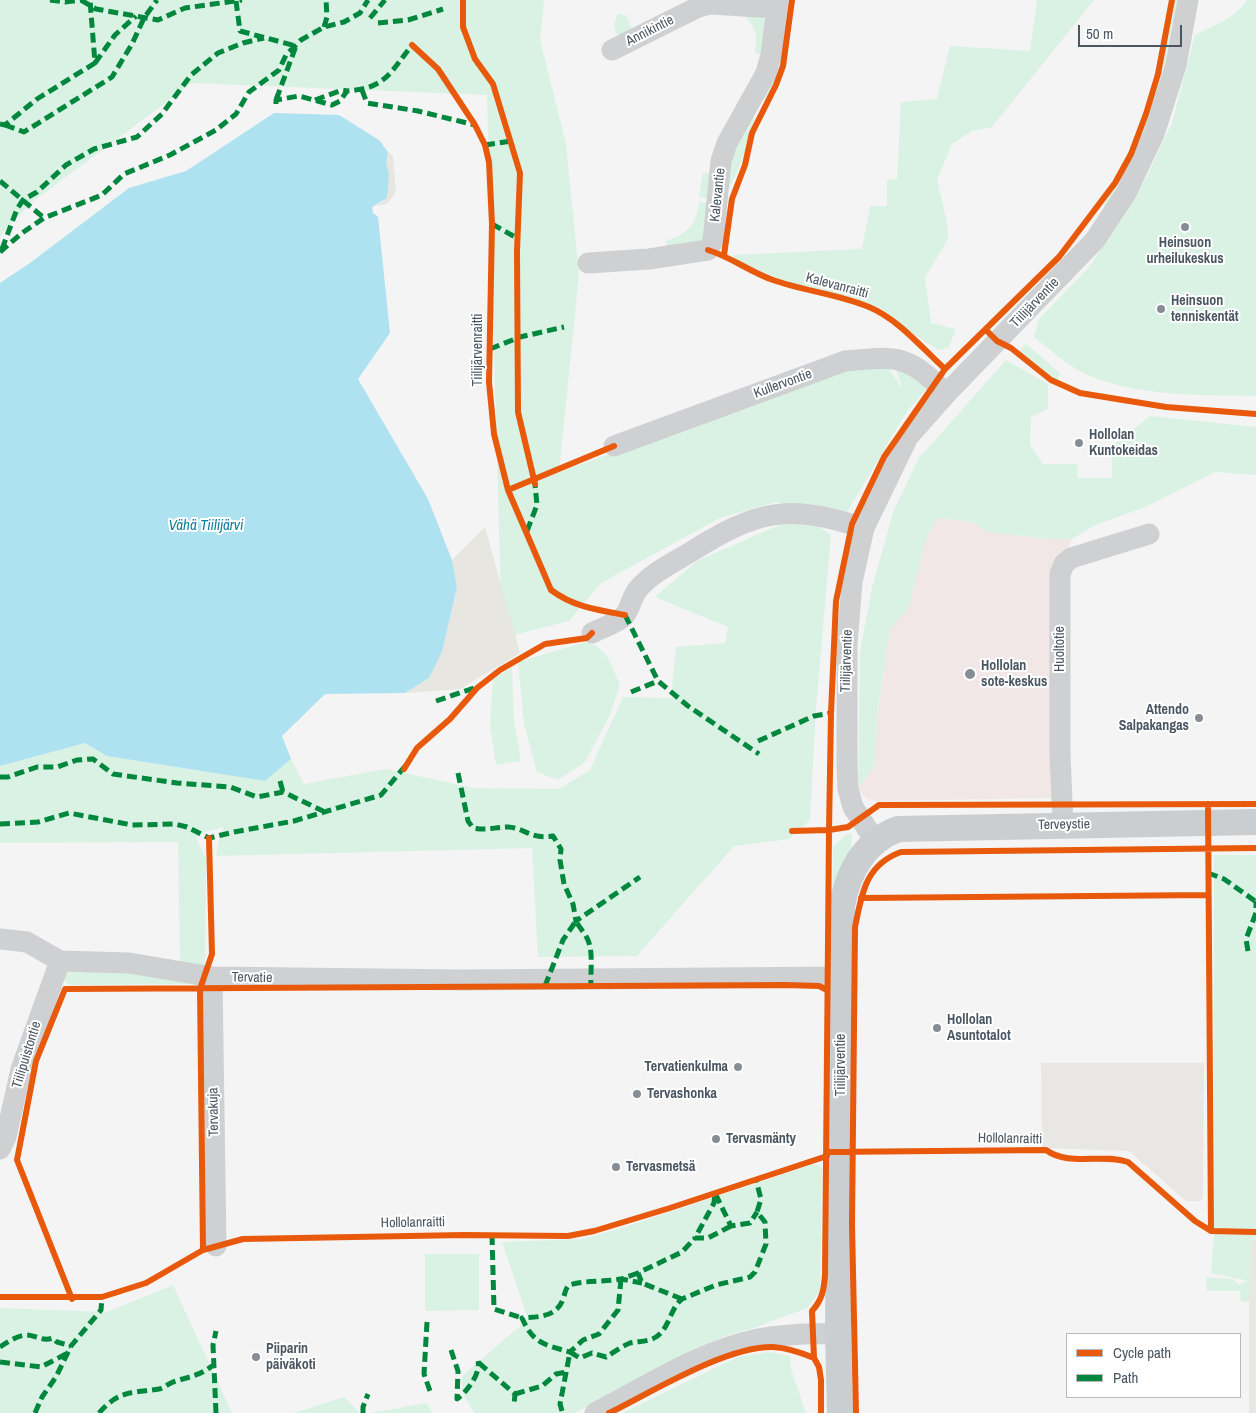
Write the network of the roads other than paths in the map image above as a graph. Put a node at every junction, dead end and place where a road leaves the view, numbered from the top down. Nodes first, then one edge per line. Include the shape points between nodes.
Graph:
1 (1188, 0) edge
2 (777, 4) edge
3 (612, 50) dead end
4 (588, 263) dead end
5 (946, 394) junction
6 (614, 446) dead end
7 (864, 528) junction
8 (1149, 534) dead end
9 (592, 633) dead end
10 (1256, 822) edge
11 (1063, 825) junction
12 (874, 841) junction
13 (0, 939) edge
14 (60, 961) junction
15 (212, 977) junction
16 (842, 977) junction
17 (0, 1149) edge
18 (216, 1246) dead end
19 (838, 1334) junction
20 (595, 1413) edge
21 (840, 1413) edge

1 - 5 street, Tiilijärventie via 1176,65 1154,134 1126,193 1095,240
2 - 3 street, Annikintie via 710,4
2 - 4 street, Kalevantie via 766,73 727,143 713,241 708,250
5 - 6 street, Kullervontie via 906,360 884,357 845,361
5 - 7 street, Tiilijärventie via 908,437
7 - 9 street via 799,512 768,515 744,523 664,569 638,588 625,615
7 - 12 street, Tiilijärventie via 852,582 846,644 846,765 853,807
8 - 11 street, Huoltotie via 1071,558 1060,574
10 - 11 main road, Terveystie
11 - 12 main road, Terveystie via 898,829
12 - 16 main road, Tiilijärventie via 855,865 844,892
13 - 14 street, Tervatie via 27,942
14 - 15 street, Tervatie via 129,963
14 - 17 street, Tiilipuistontie via 21,1069 6,1137
15 - 16 street, Tervatie via 462,980
15 - 18 street, Tervakuja
16 - 19 main road, Tiilijärventie
19 - 20 street via 789,1334 716,1351
19 - 21 main road, Tiilijärventie

